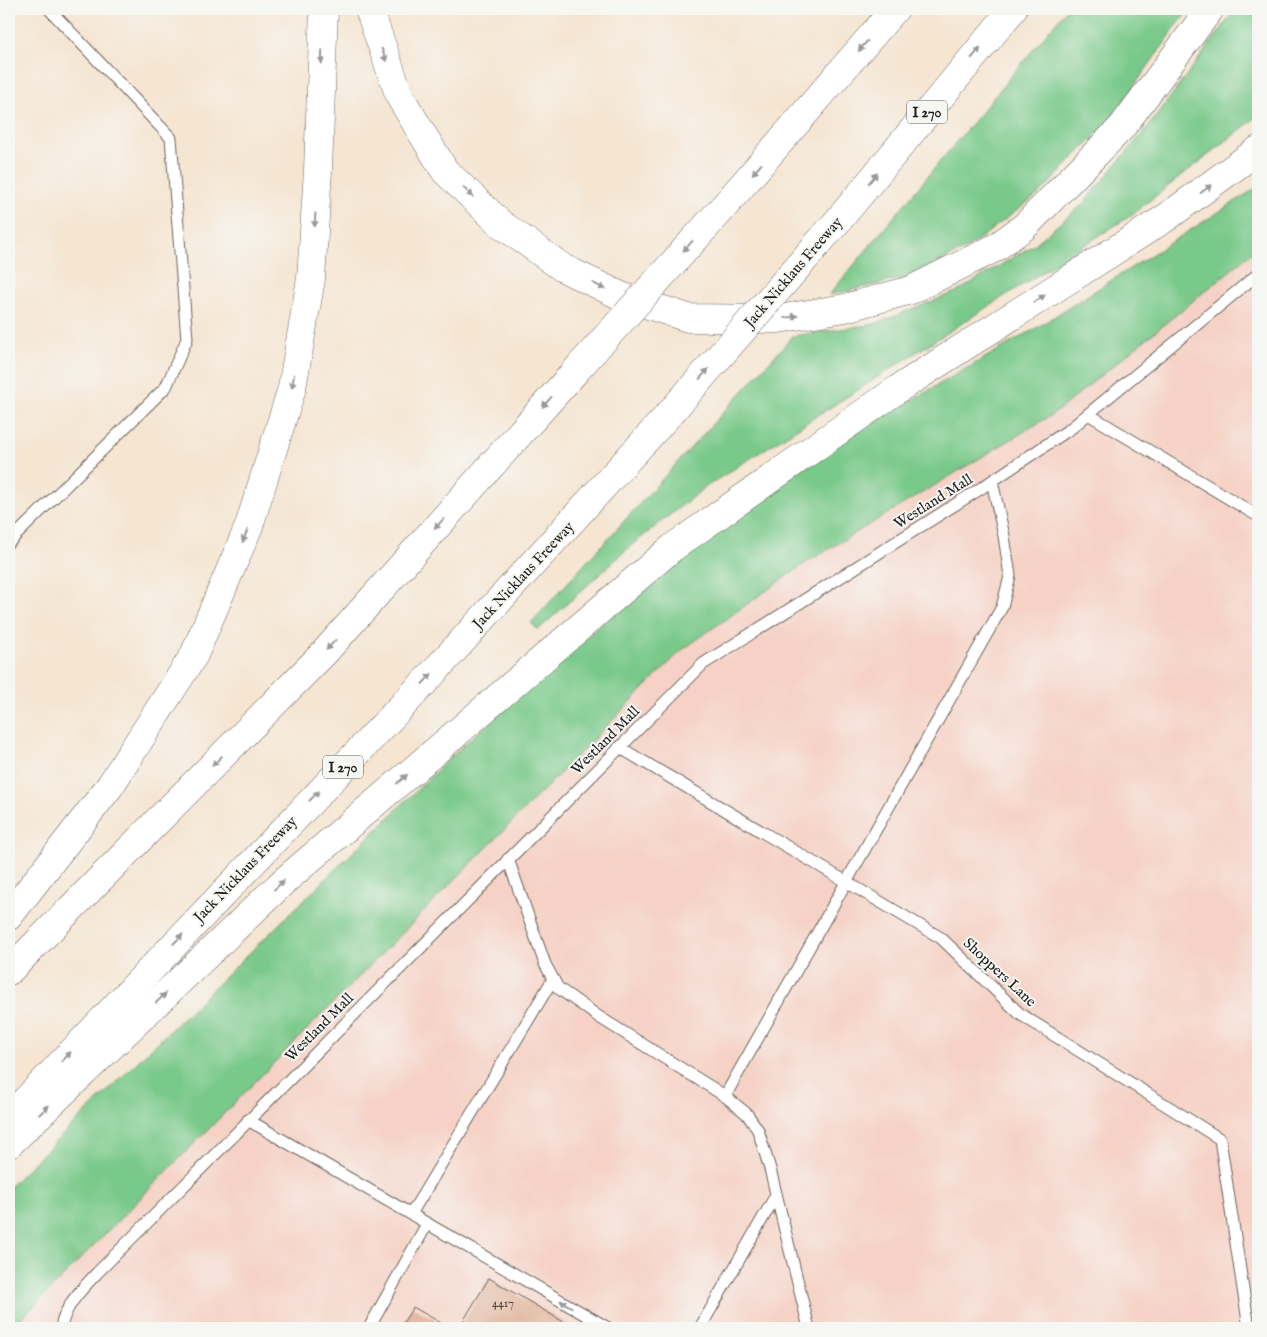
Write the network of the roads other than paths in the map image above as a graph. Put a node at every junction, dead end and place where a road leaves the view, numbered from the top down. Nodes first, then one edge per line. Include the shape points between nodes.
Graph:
1 (49, 9) edge
2 (324, 9) edge
3 (368, 9) edge
4 (895, 9) edge
5 (1013, 9) edge
6 (1210, 9) edge
7 (1258, 150) edge
8 (1258, 274) edge
9 (1088, 414) junction
10 (992, 481) junction
11 (1258, 516) edge
12 (9, 542) edge
13 (618, 747) junction
14 (508, 859) junction
15 (846, 880) junction
16 (9, 916) edge
17 (9, 971) edge
18 (553, 979) junction
19 (725, 1096) junction
20 (9, 1118) edge
21 (248, 1120) junction
22 (9, 1144) edge
23 (776, 1195) junction
24 (410, 1214) junction
25 (427, 1224) junction
26 (61, 1328) edge
27 (369, 1328) edge
28 (608, 1328) edge
29 (700, 1328) edge
30 (809, 1328) edge
31 (1249, 1328) edge

1 - 12 lane via 171,138 187,339 166,387
2 -> 16 highway via 311,279 292,388 249,526 194,655 110,786
3 -> 6 highway via 400,97 445,171 501,224 563,268 621,296 688,318 778,319 845,308 911,290 995,248 1024,228 1122,127
4 -> 17 highway, bridge via 721,210 324,653
20 -> 5 highway, Jack Nicklaus Freeway / I 270, bridge via 422,685 672,411 842,216
22 -> 7 highway via 283,882 672,548 898,389 1166,217
8 - 9 lane, Westland Mall
9 - 10 lane, Westland Mall
9 - 11 lane
10 - 13 lane, Westland Mall via 703,664
10 - 15 lane via 1010,576 1002,607
13 - 14 lane, Westland Mall
13 - 15 lane, Shoppers Lane
14 - 18 lane
14 - 21 lane, Westland Mall
15 - 19 lane
15 - 31 lane, Shoppers Lane via 941,938 1020,1014 1220,1139
18 - 19 lane via 570,998
18 - 24 lane
19 - 23 lane via 746,1114 758,1130
21 - 24 lane
21 - 26 lane, Westland Mall via 78,1293 64,1314
23 - 29 lane
23 - 30 lane
24 - 25 lane
25 - 27 lane
28 -> 25 lane

